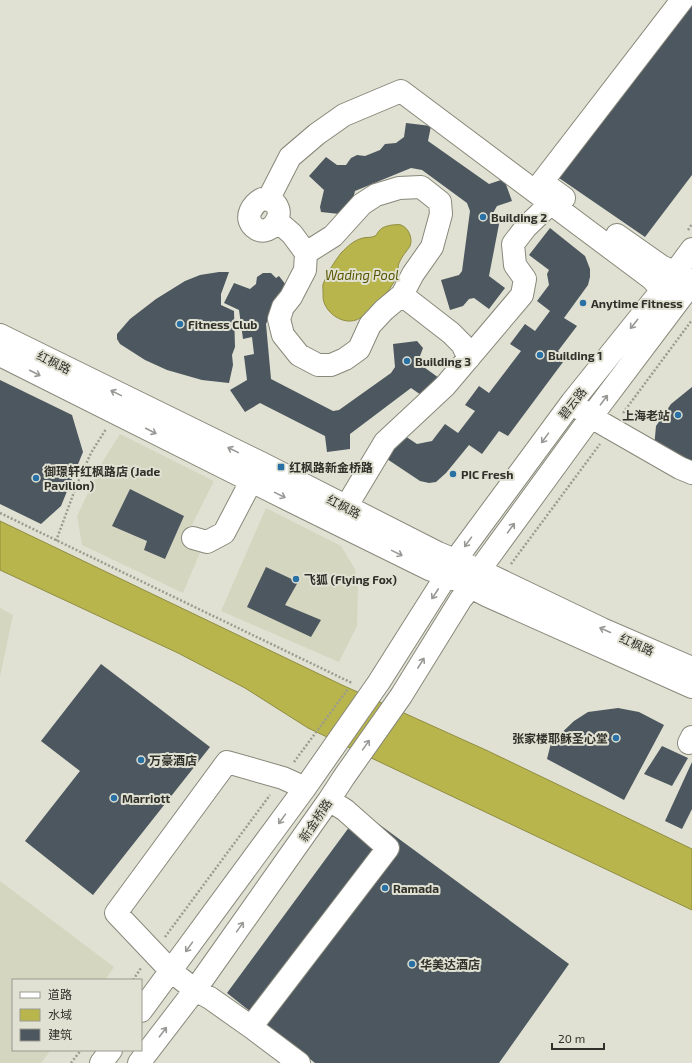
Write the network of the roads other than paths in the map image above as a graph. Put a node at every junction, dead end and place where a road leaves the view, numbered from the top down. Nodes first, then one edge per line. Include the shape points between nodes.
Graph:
1 (682, 0) edge
2 (551, 203) junction
3 (692, 249) edge
4 (306, 253) junction
5 (686, 279) edge
6 (662, 290) junction
7 (402, 295) junction
8 (0, 335) edge
9 (0, 355) edge
10 (469, 358) junction
11 (572, 402) junction
12 (590, 417) junction
13 (256, 472) junction
14 (692, 473) edge
15 (352, 496) dead end
16 (193, 538) dead end
17 (452, 568) junction
18 (483, 580) junction
19 (692, 668) edge
20 (692, 687) edge
21 (305, 788) junction
22 (329, 800) junction
23 (171, 971) junction
24 (195, 990) junction
25 (142, 1010) edge
26 (251, 1027) junction
27 (110, 1051) edge
28 (101, 1063) edge
29 (139, 1063) edge
30 (299, 1063) edge

1 - 5 street via 542,182 661,266
2 - 4 street via 401,91 344,115 290,157 268,200 278,208 277,221 292,234
2 - 6 street via 652,279
2 - 10 street via 526,227 513,244 515,265 526,279 522,295
3 - 5 street, 碧云路
4 - 7 street via 305,270 279,318 283,335 299,356 318,365 331,365 359,349 370,325
4 - 7 street via 333,236 362,204 376,195 399,188 421,187 440,202 441,214 432,248 413,274
5 - 6 street, 碧云路
12 -> 5 street, 碧云路
6 -> 11 street, 碧云路
7 - 10 street via 462,344
13 -> 8 street, 红枫路
9 -> 13 street, 红枫路
10 - 15 street via 445,386 385,442
11 - 12 street
11 -> 17 street, 碧云路
12 - 14 street
18 -> 12 street, 碧云路 via 486,561
13 - 16 street via 224,532 207,542
13 - 17 street, 红枫路 via 429,568
17 - 18 street, 红枫路
17 -> 21 street
19 -> 18 street, 红枫路
18 - 20 street, 红枫路
22 -> 18 street, 新金桥路 via 401,696 461,598
21 -> 23 street
21 - 23 street via 282,778 227,762 116,913
24 -> 22 street, 新金桥路
22 - 26 street via 345,810 388,848
23 - 24 street
23 - 25 street
24 - 26 street
29 -> 24 street, 新金桥路
26 - 30 street
27 - 28 street

